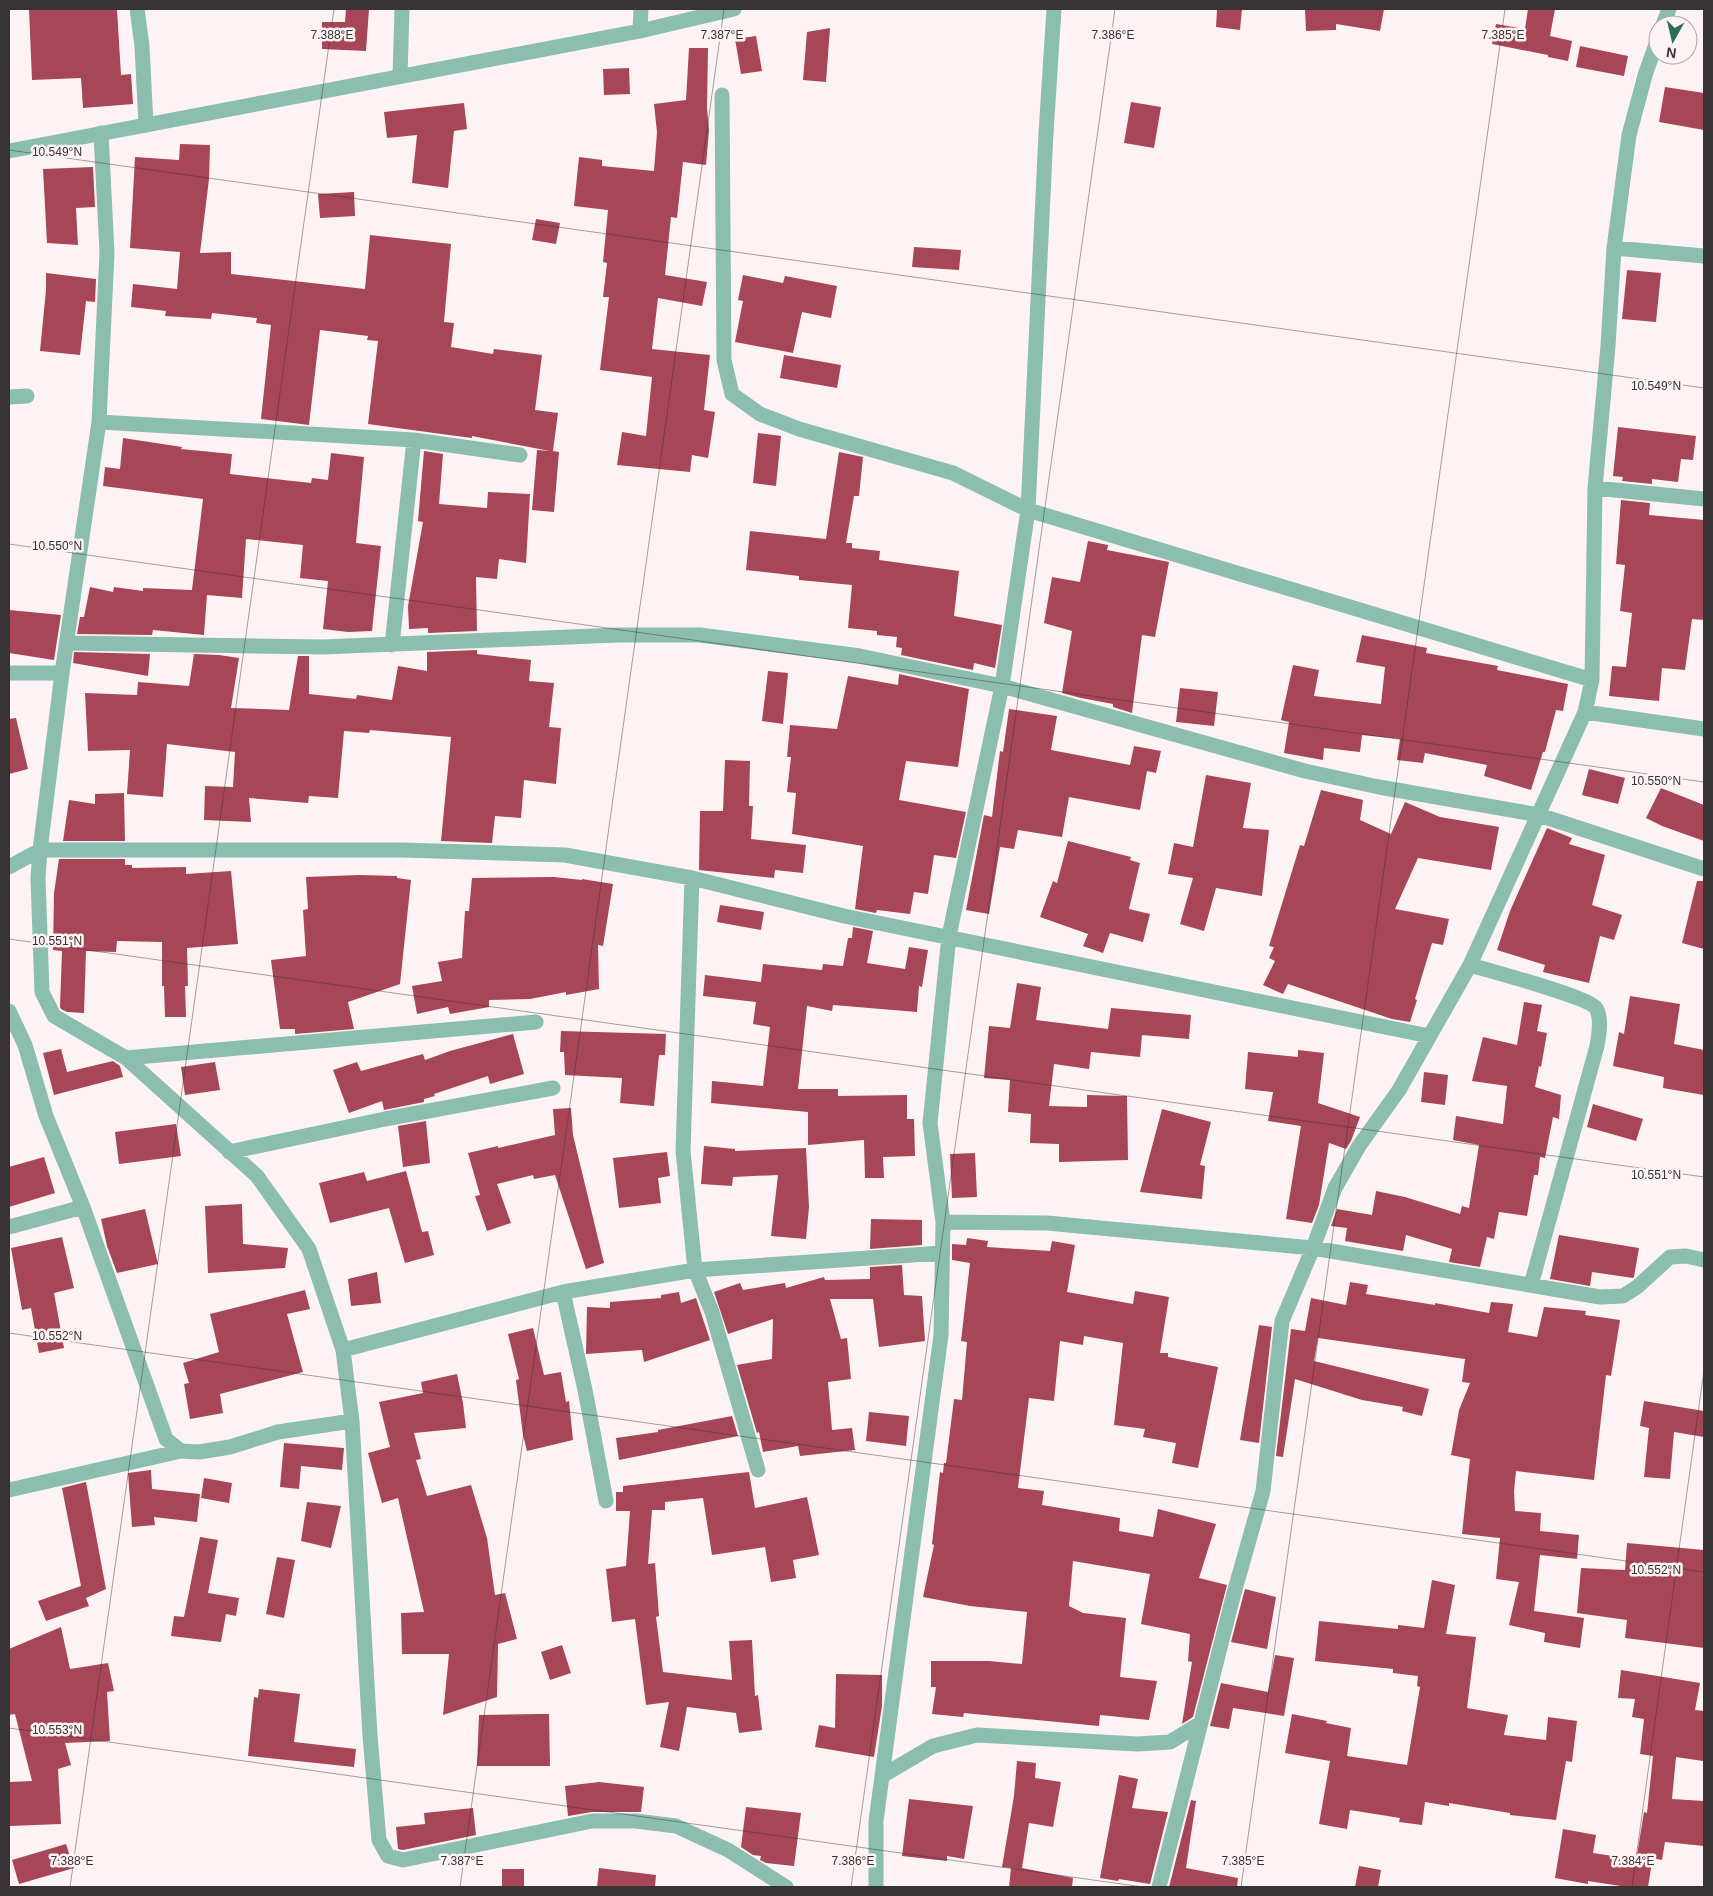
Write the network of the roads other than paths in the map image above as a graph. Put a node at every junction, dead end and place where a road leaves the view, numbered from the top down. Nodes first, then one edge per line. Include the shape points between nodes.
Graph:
1 (137, 9) edge
2 (402, 9) edge
3 (641, 9) edge
4 (734, 9) edge
5 (1054, 9) edge
6 (640, 31) junction
7 (1649, 65) edge
8 (400, 76) junction
9 (722, 95) dead end
10 (146, 125) junction
11 (102, 133) junction
12 (9, 151) edge
13 (1614, 248) junction
14 (1704, 256) edge
15 (9, 396) edge
16 (27, 396) dead end
17 (99, 422) junction
18 (414, 440) junction
19 (520, 455) dead end
20 (1595, 488) junction
21 (1704, 500) edge
22 (1028, 510) junction
23 (66, 643) junction
24 (392, 645) junction
25 (9, 673) edge
26 (62, 673) junction
27 (1592, 680) junction
28 (1002, 686) junction
29 (1585, 712) junction
30 (1704, 729) edge
31 (1539, 815) junction
32 (40, 850) junction
33 (9, 866) edge
34 (1704, 869) edge
35 (692, 878) junction
36 (949, 936) junction
37 (1470, 964) junction
38 (9, 1011) edge
39 (536, 1022) dead end
40 (1429, 1036) junction
41 (126, 1058) junction
42 (553, 1088) dead end
43 (229, 1152) junction
44 (83, 1207) junction
45 (943, 1222) junction
46 (9, 1227) edge
47 (1312, 1248) junction
48 (942, 1253) junction
49 (1704, 1260) edge
50 (695, 1270) junction
51 (1531, 1285) junction
52 (563, 1292) junction
53 (343, 1350) junction
54 (352, 1421) junction
55 (182, 1451) junction
56 (758, 1470) dead end
57 (9, 1490) edge
58 (606, 1501) dead end
59 (1201, 1723) junction
60 (882, 1776) junction
61 (786, 1887) edge
62 (876, 1887) edge
63 (1159, 1887) edge

1 - 10 street
2 - 8 street
3 - 6 street
4 - 6 street
5 - 22 street
6 - 8 street
7 - 13 street via 1630,135
8 - 10 street
9 - 22 street via 724,360 732,394 760,414 800,429 953,473
10 - 11 street
11 - 12 street
11 - 17 street via 107,253
13 - 14 street
13 - 20 street
15 - 16 street
17 - 18 street
17 - 23 street
18 - 19 street
18 - 24 street
20 - 21 street
20 - 27 street
22 - 27 street
22 - 28 street
23 - 24 street
23 - 26 street
24 - 28 street via 617,635 700,635 860,656
25 - 26 street
26 - 32 street
27 - 29 street
28 - 31 street via 1306,771
28 - 36 street
29 - 30 street
29 - 31 street
31 - 34 street
31 - 37 street
32 - 33 street
32 - 35 street via 402,850 565,856
32 - 41 street via 42,992 54,1016
35 - 36 street via 844,916
35 - 50 street via 683,1152
36 - 40 street
36 - 45 street via 930,1124
37 - 40 street
37 - 51 street via 1575,997 1597,1009 1597,1046
38 - 44 street via 25,1045 46,1116
39 - 41 street
40 - 47 street via 1399,1090 1359,1146 1335,1188
41 - 43 street
42 - 43 street
43 - 53 street via 257,1176 309,1248
44 - 46 street
44 - 55 street via 166,1439
45 - 47 street via 1048,1223
45 - 48 street
47 - 51 street
47 - 59 street via 1282,1321 1263,1491
48 - 50 street
48 - 60 street via 941,1334
49 - 51 street via 1686,1256 1670,1258 1623,1296 1600,1297
50 - 52 street
50 - 56 street via 712,1312
52 - 53 street
52 - 58 street
53 - 54 street
54 - 55 street via 278,1432 230,1447
54 - 61 street via 370,1746 379,1840 388,1856 403,1860 592,1821 636,1821 676,1826 728,1850
55 - 57 street
59 - 60 street via 1170,1742 1137,1744 977,1735 932,1746
59 - 63 street
60 - 62 street via 876,1821

